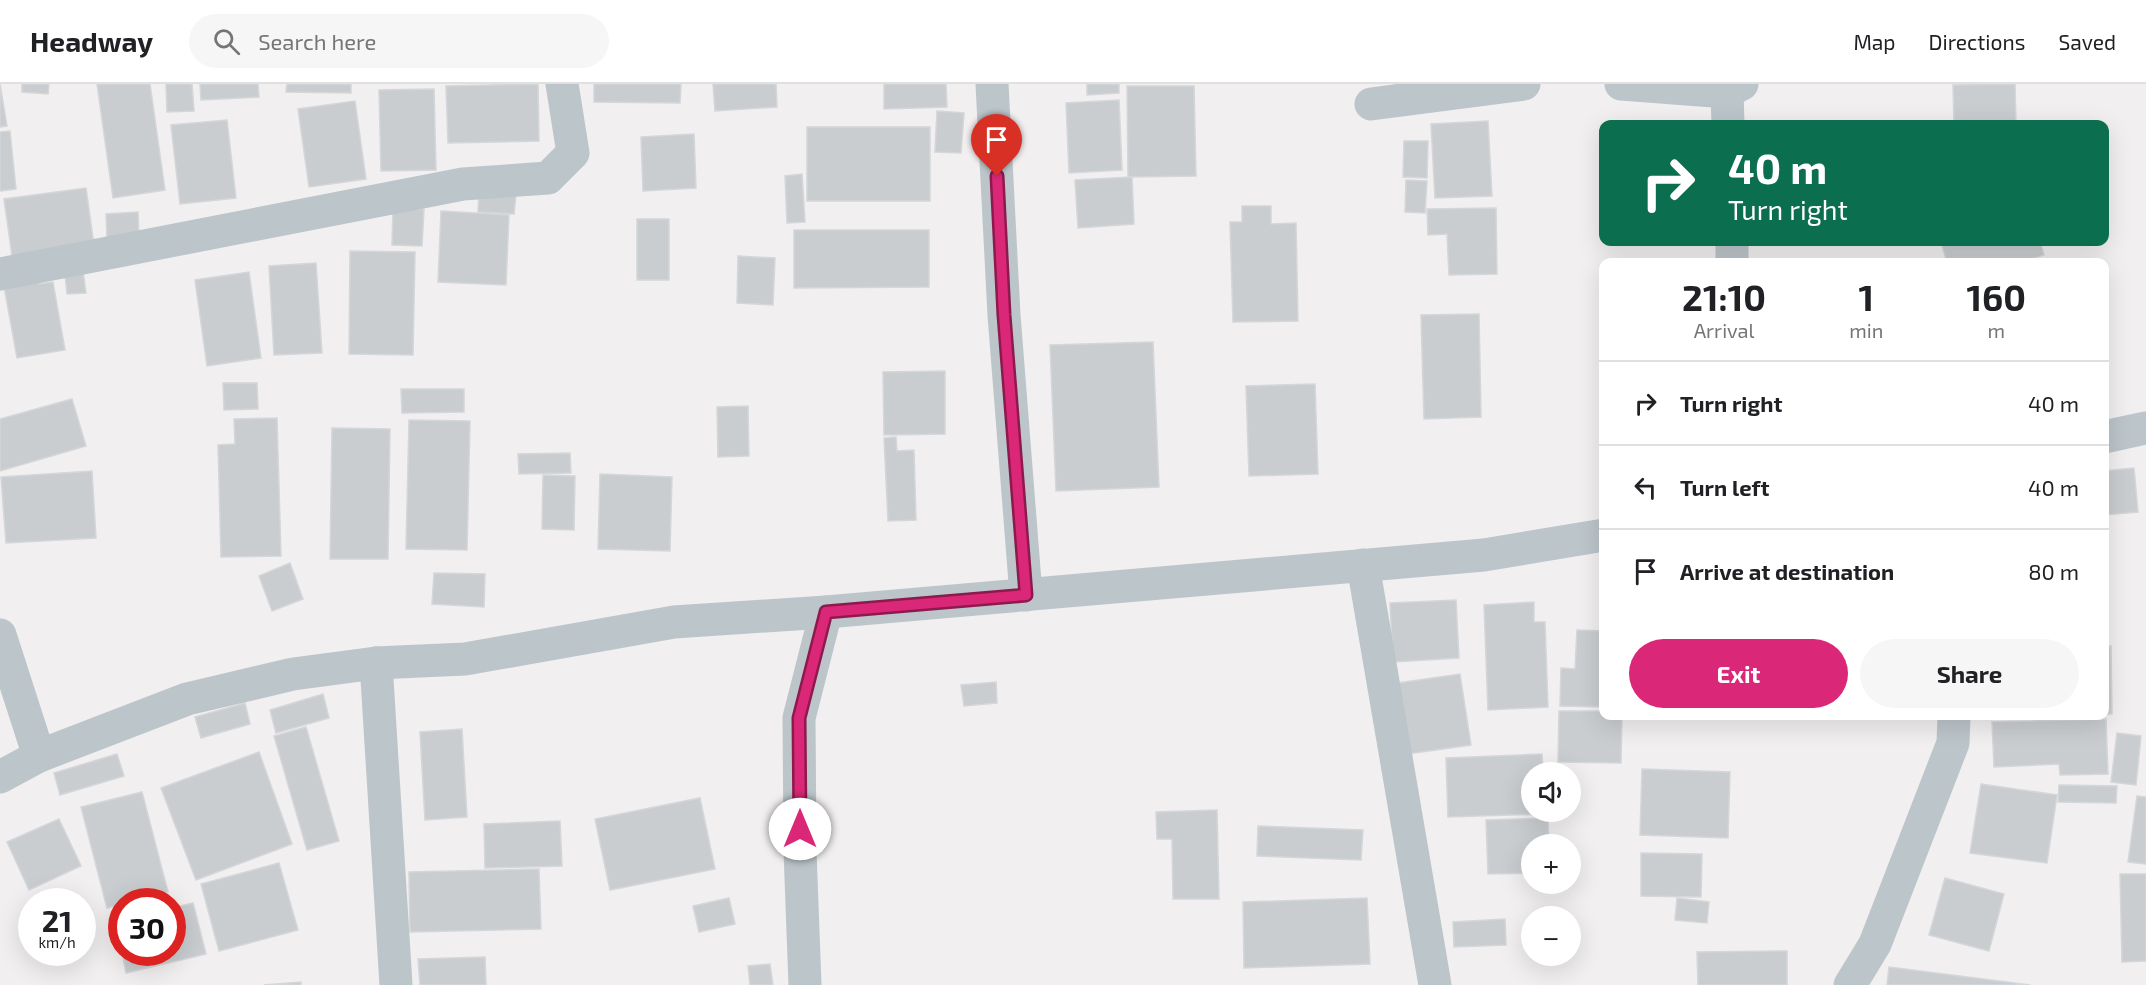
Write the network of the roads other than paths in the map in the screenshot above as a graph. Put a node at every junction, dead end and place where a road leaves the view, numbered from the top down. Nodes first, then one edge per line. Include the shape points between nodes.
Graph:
1 (562, 84) edge
2 (992, 84) edge
3 (1524, 84) edge
4 (1621, 84) edge
5 (1734, 88) edge
6 (1371, 104) dead end
7 (1729, 120) edge
8 (0, 274) edge
9 (2146, 428) edge
10 (2109, 436) edge
11 (1599, 536) edge
12 (1363, 565) junction
13 (1026, 595) junction
14 (826, 612) junction
15 (0, 635) edge
16 (376, 663) junction
17 (1954, 720) edge
18 (39, 756) junction
19 (0, 777) edge
20 (396, 985) edge
21 (805, 985) edge
22 (1435, 985) edge
23 (1850, 985) edge

1 - 8 street via 573,153 548,178 463,184
2 - 13 street via 1004,315
3 - 6 street
4 - 5 street
5 - 7 street
9 - 10 street
11 - 12 street via 1484,555
12 - 13 street
12 - 22 street
13 - 14 street
14 - 16 street via 674,622 465,659
14 - 21 street via 799,718
15 - 18 street
16 - 18 street via 293,674 187,699
16 - 20 street
17 - 23 street via 1953,743 1875,944
18 - 19 street

